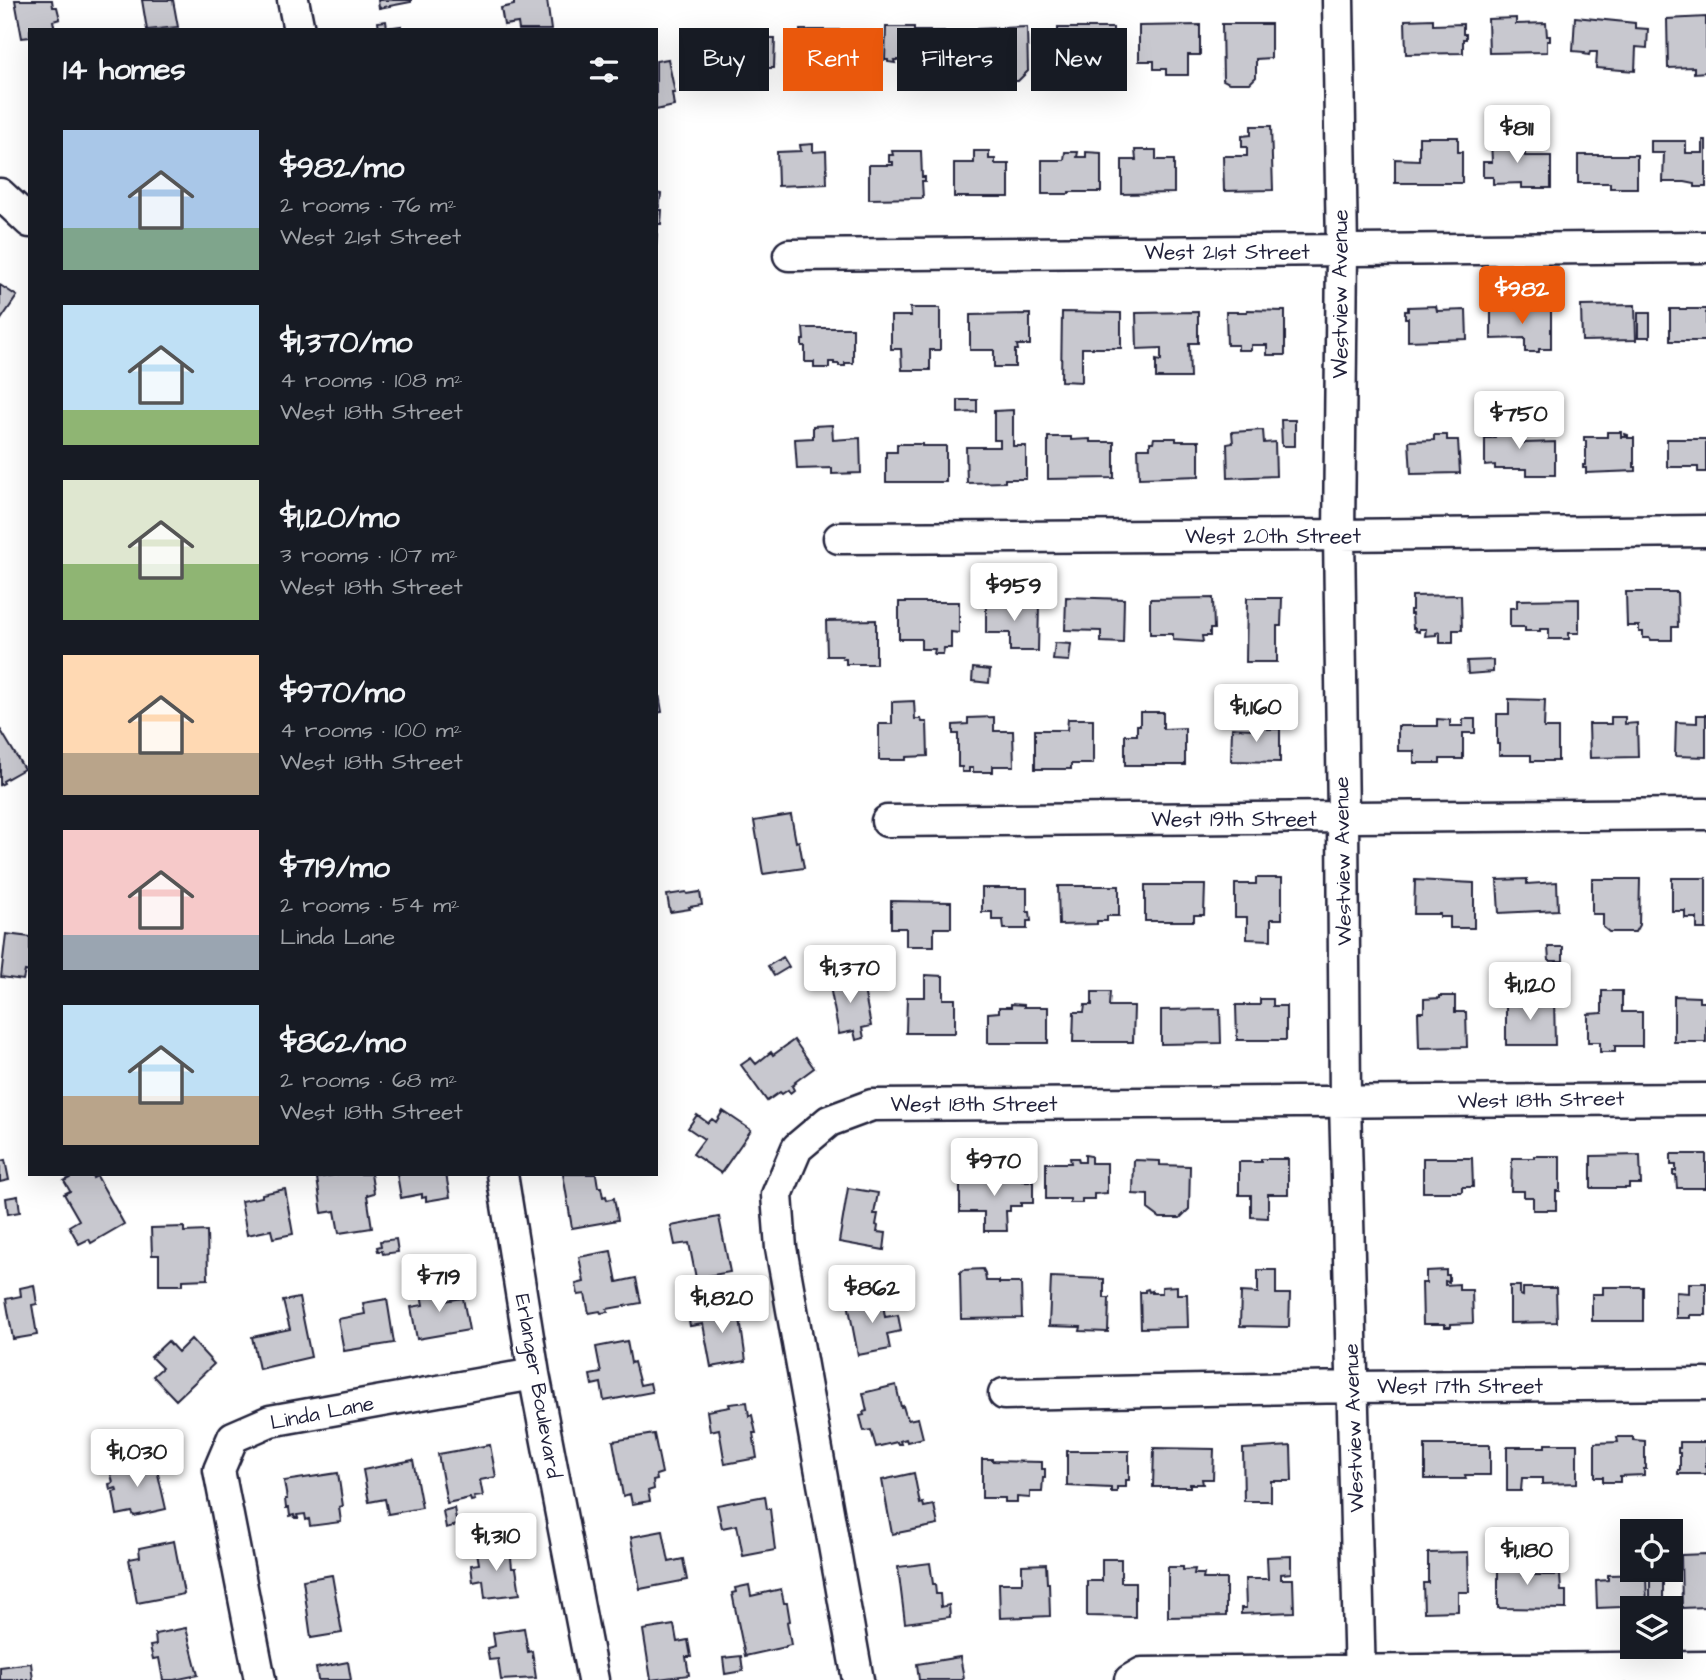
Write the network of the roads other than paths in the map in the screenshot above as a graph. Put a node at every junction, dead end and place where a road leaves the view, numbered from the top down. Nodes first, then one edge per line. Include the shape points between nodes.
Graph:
1 (293, 0) edge
2 (1338, 0) edge
3 (299, 28) edge
4 (0, 194) edge
5 (28, 220) edge
6 (1706, 247) edge
7 (1342, 251) junction
8 (789, 255) dead end
9 (1706, 531) edge
10 (1339, 536) junction
11 (839, 538) dead end
12 (1706, 814) edge
13 (1343, 818) junction
14 (887, 821) dead end
15 (1706, 1098) edge
16 (1345, 1102) junction
17 (502, 1176) edge
18 (534, 1374) junction
19 (1706, 1384) edge
20 (1352, 1387) junction
21 (1004, 1394) dead end
22 (1706, 1667) edge
23 (1360, 1675) edge
24 (1136, 1676) edge
25 (260, 1680) edge
26 (593, 1680) edge
27 (858, 1680) edge

1 - 3 street
2 - 7 street, Westview Avenue
4 - 5 street
6 - 7 street, West 21st Street
7 - 8 street, West 21st Street
7 - 10 street, Westview Avenue
9 - 10 street, West 20th Street
10 - 11 street, West 20th Street
10 - 13 street, Westview Avenue
12 - 13 street, West 19th Street
13 - 14 street, West 19th Street
13 - 16 street, Westview Avenue
15 - 16 street, West 18th Street
16 - 20 street, Westview Avenue
16 - 27 street, West 18th Street via 872,1105 829,1121 797,1148 777,1195 782,1248
17 - 18 street, Erlanger Boulevard
18 - 25 street, Linda Lane via 270,1421 233,1437 219,1470
18 - 26 street, Erlanger Boulevard
19 - 20 street, West 17th Street
20 - 21 street, West 17th Street
20 - 23 street, Westview Avenue
22 - 23 street
23 - 24 street

